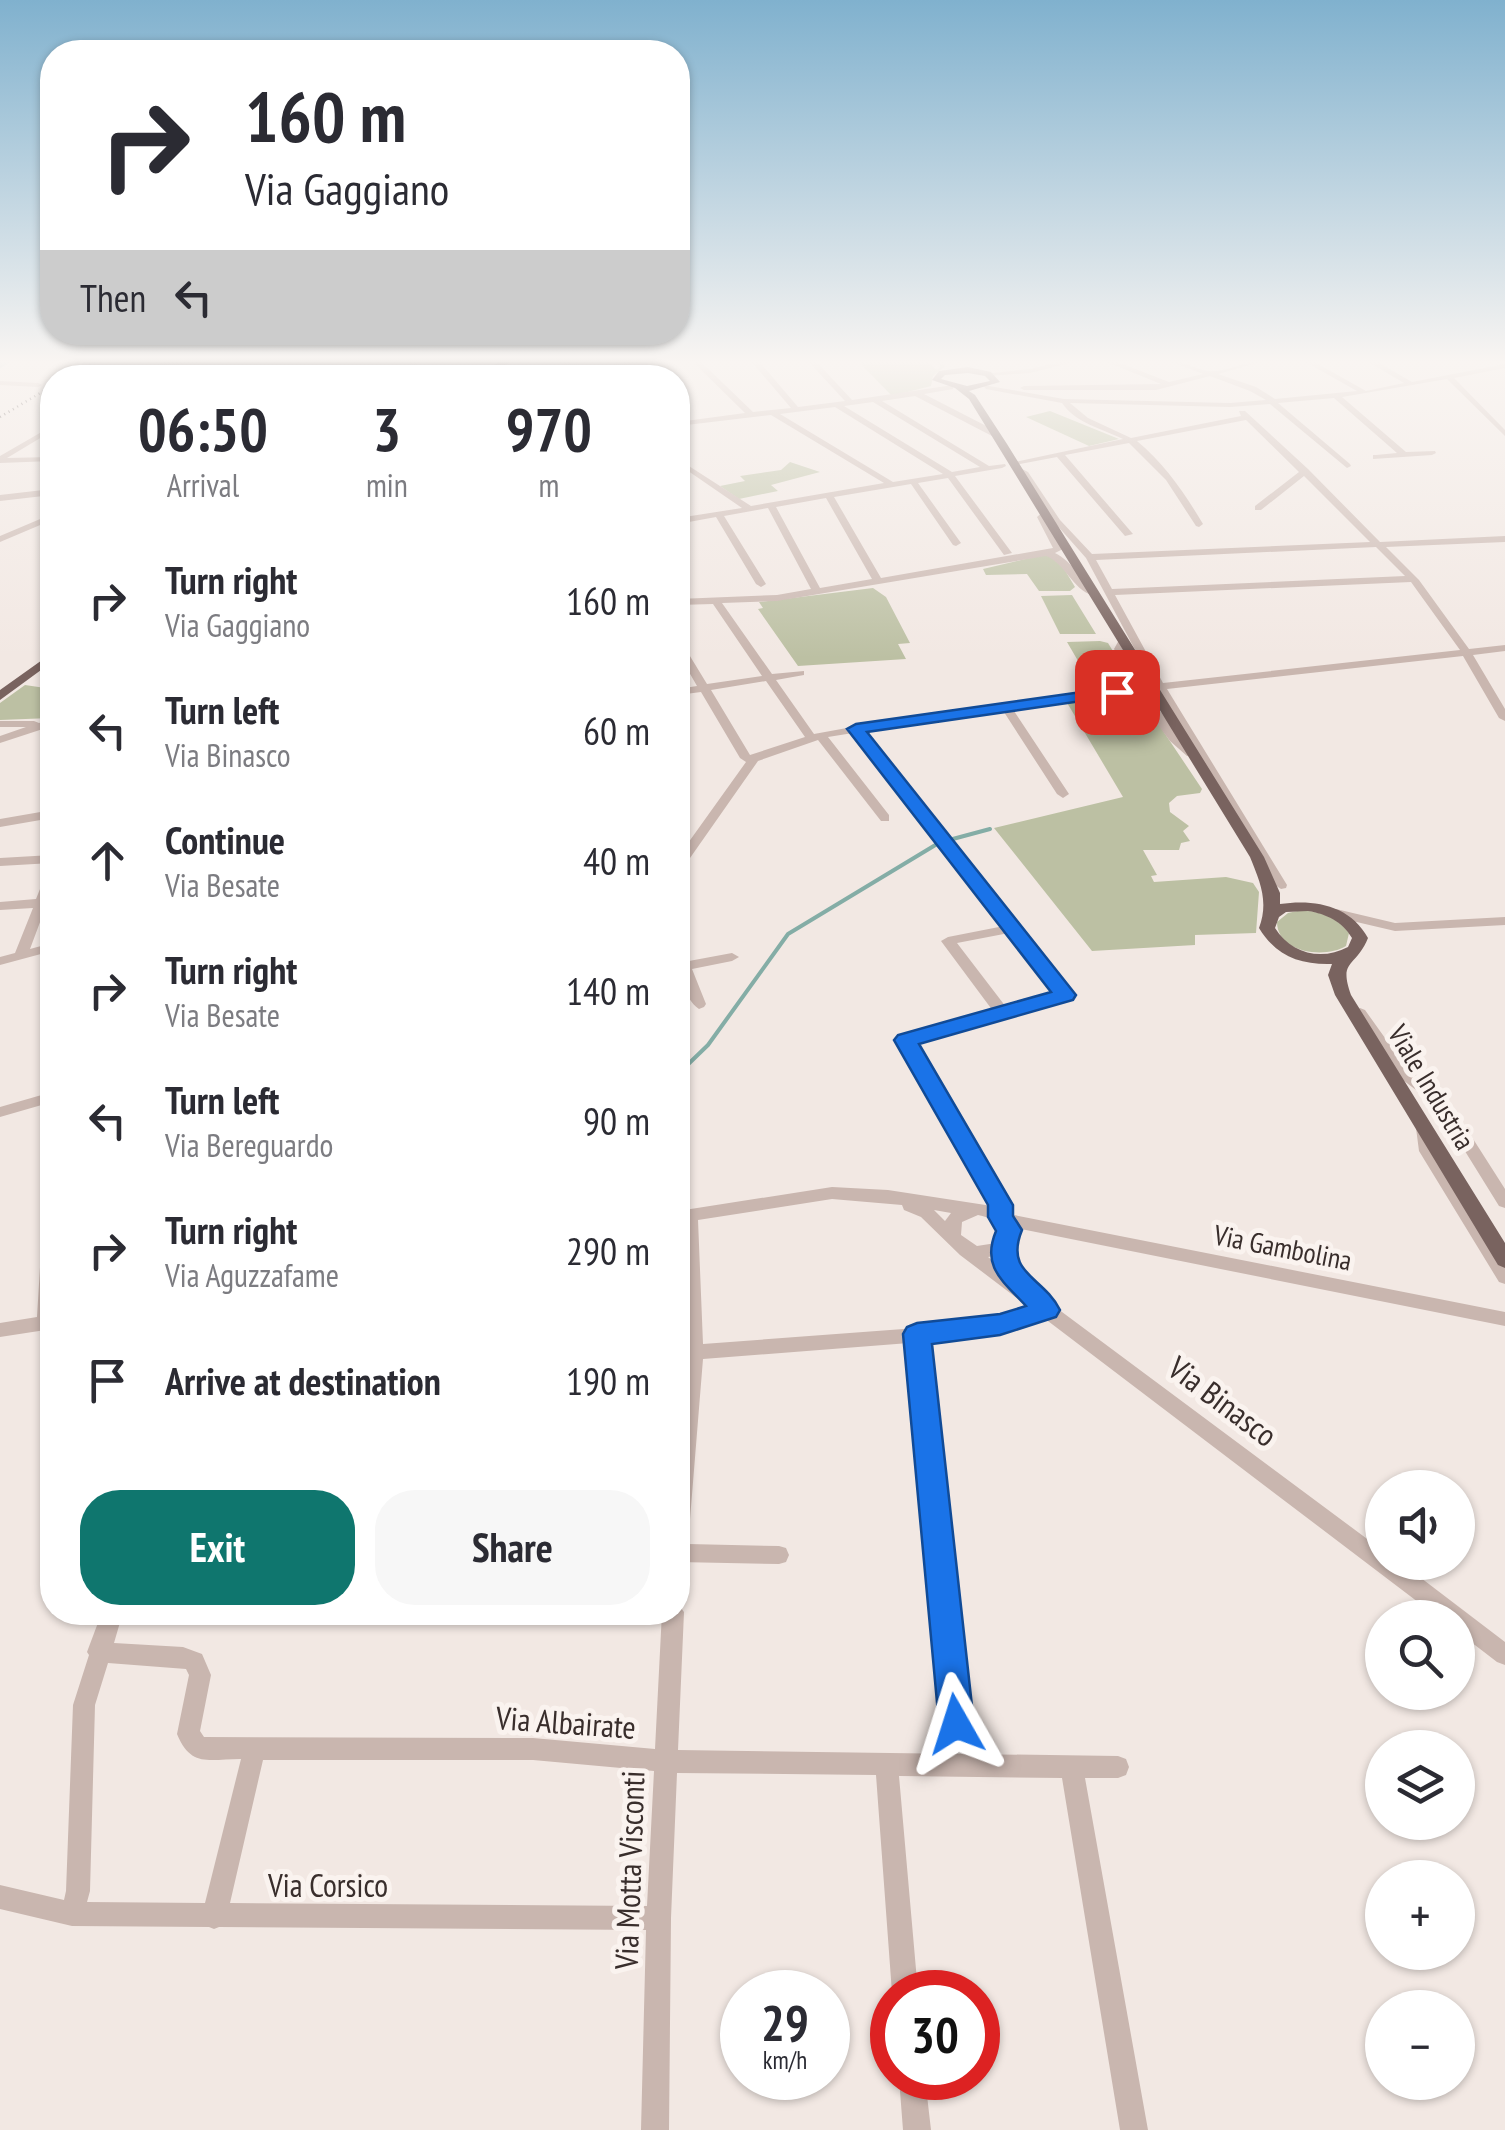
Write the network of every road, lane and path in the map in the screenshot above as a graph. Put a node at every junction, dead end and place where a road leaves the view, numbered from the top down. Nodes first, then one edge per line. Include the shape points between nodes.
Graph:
1 (31, 459) edge
2 (850, 459) edge
3 (925, 459) edge
4 (972, 459) edge
5 (1004, 459) edge
6 (1012, 459) edge
7 (1039, 459) edge
8 (1063, 459) edge
9 (1149, 459) edge
10 (1293, 459) edge
11 (1339, 459) edge
12 (0, 460) edge
13 (1002, 466) junction
14 (1016, 466) junction
15 (1347, 466) dead end
16 (986, 468) junction
17 (690, 469) edge
18 (1305, 471) junction
19 (949, 474) junction
20 (913, 480) junction
21 (891, 484) junction
22 (40, 493) edge
23 (828, 494) junction
24 (1034, 496) junction
25 (0, 498) edge
26 (770, 504) junction
27 (748, 507) junction
28 (1258, 508) dead end
29 (718, 513) junction
30 (1045, 513) junction
31 (690, 519) edge
32 (40, 521) edge
33 (1200, 524) dead end
34 (1128, 534) dead end
35 (0, 539) edge
36 (1505, 539) edge
37 (1492, 540) junction
38 (956, 544) dead end
39 (1379, 545) junction
40 (1505, 552) edge
41 (1007, 553) dead end
42 (1046, 553) junction
43 (1090, 557) junction
44 (1413, 579) junction
45 (877, 580) junction
46 (761, 584) dead end
47 (816, 590) junction
48 (1109, 592) junction
49 (1094, 594) junction
50 (690, 602) edge
51 (716, 602) junction
52 (1122, 642) junction
53 (1505, 648) edge
54 (1467, 653) junction
55 (40, 657) edge
56 (690, 665) edge
57 (40, 666) edge
58 (800, 673) dead end
59 (770, 677) junction
60 (0, 687) edge
61 (1154, 687) junction
62 (704, 688) junction
63 (690, 690) edge
64 (1117, 692) junction
65 (0, 696) edge
66 (1004, 705) junction
67 (1505, 718) edge
68 (40, 722) edge
69 (0, 724) edge
70 (40, 726) edge
71 (856, 729) junction
72 (815, 736) junction
73 (0, 740) edge
74 (1191, 754) junction
75 (754, 759) junction
76 (1063, 794) dead end
77 (40, 816) edge
78 (885, 818) dead end
79 (0, 822) edge
80 (690, 848) edge
81 (1256, 857) junction
82 (40, 859) edge
83 (0, 862) edge
84 (1281, 886) junction
85 (40, 903) edge
86 (0, 906) edge
87 (40, 906) edge
88 (1325, 910) junction
89 (1272, 914) junction
90 (1505, 921) edge
91 (1395, 927) junction
92 (1014, 928) junction
93 (40, 950) edge
94 (1355, 950) junction
95 (21, 955) junction
96 (1298, 955) junction
97 (732, 956) dead end
98 (0, 962) edge
99 (690, 965) edge
100 (690, 981) edge
101 (1343, 995) junction
102 (699, 1004) dead end
103 (1004, 1014) junction
104 (40, 1100) edge
105 (0, 1112) edge
106 (1424, 1128) junction
107 (988, 1185) junction
108 (888, 1196) junction
109 (1505, 1202) edge
110 (974, 1210) junction
111 (690, 1215) edge
112 (1001, 1218) junction
113 (1050, 1229) junction
114 (960, 1244) junction
115 (1004, 1246) junction
116 (1505, 1260) edge
117 (1505, 1277) edge
118 (1025, 1290) junction
119 (1047, 1310) junction
120 (1505, 1319) edge
121 (40, 1324) edge
122 (0, 1330) edge
123 (917, 1334) junction
124 (690, 1353) edge
125 (1365, 1548) edge
126 (690, 1550) edge
127 (779, 1555) dead end
128 (1407, 1580) edge
129 (1433, 1600) edge
130 (108, 1625) edge
131 (673, 1625) edge
132 (1475, 1632) edge
133 (98, 1652) junction
134 (1505, 1655) edge
135 (956, 1724) dead end
136 (255, 1747) junction
137 (665, 1761) junction
138 (887, 1764) junction
139 (1118, 1767) dead end
140 (1072, 1768) junction
141 (0, 1897) edge
142 (72, 1914) junction
143 (214, 1917) junction
144 (659, 1918) junction
145 (904, 1970) edge
146 (914, 2100) edge
147 (656, 2130) edge
148 (916, 2130) edge
149 (1134, 2130) edge

1 - 12 street
2 - 21 street
3 - 19 street
4 - 16 street
5 - 13 street
6 - 14 main road
7 - 14 street
8 - 34 street
9 - 33 street via 1178,488
10 - 18 street
11 - 15 street
13 - 16 street
13 - 24 street
14 - 24 main road
14 - 43 street
16 - 19 street
17 - 27 street
18 - 28 street
18 - 39 street
19 - 20 street
19 - 41 street
20 - 21 street
20 - 38 street
21 - 23 street
22 - 25 street
23 - 26 street
23 - 45 street
24 - 30 main road
26 - 27 street
26 - 47 street
27 - 29 street
29 - 31 street
29 - 46 street
30 - 42 street via 1041,517 1058,549
30 - 49 main road
32 - 35 street
36 - 37 street
37 - 39 street
37 - 40 street
39 - 43 street
39 - 44 street
42 - 45 street
42 - 49 street via 1066,560 1082,588
43 - 48 street
44 - 48 street
44 - 54 street
45 - 47 street
47 - 51 street
48 - 61 street
49 - 52 main road
50 - 51 street
51 - 59 street
52 - 61 main road
52 - 64 street via 1119,649 1140,686
53 - 54 street
54 - 61 street
54 - 67 street
55 - 60 main road
56 - 62 street
57 - 65 main road
58 - 59 street
59 - 62 street
59 - 72 street
61 - 74 main road, Viale Industria
61 - 84 street, Viale Industria
62 - 63 street
62 - 75 street via 746,758
64 - 66 street
64 - 74 street via 1149,700 1178,747
66 - 71 street
66 - 76 street
68 - 69 street
70 - 73 street
71 - 72 street
71 - 92 street
72 - 75 street
72 - 78 street
74 - 81 main road, Viale Industria
75 - 80 street
77 - 79 street
81 - 84 main road, Viale Industria
81 - 89 main road, Viale Industria via 1272,893
82 - 83 street
84 - 88 main road, Viale Industria
85 - 86 street
87 - 95 street
88 - 89 main road via 1291,907
88 - 91 street
88 - 94 main road, Viale Industria via 1356,929
89 - 96 main road, Viale Industria via 1272,938
90 - 91 street
91 - 94 street
92 - 103 street via 1065,995
92 - 103 street via 948,941
93 - 95 street
94 - 96 main road via 1325,960
94 - 101 main road via 1336,975
95 - 98 street
96 - 101 main road, Viale Industria
97 - 99 street
100 - 102 street
101 - 106 main road, Viale Industria
101 - 109 street via 1400,1070 1442,1102
103 - 107 street via 906,1040
104 - 105 street
106 - 116 main road, Viale Industria
106 - 117 street via 1427,1151
107 - 110 street
107 - 112 street
108 - 110 street, Via Gambolina
108 - 111 street, Via Gambolina via 832,1193
108 - 114 street, Via Gambolina via 927,1214
110 - 112 street, Via Gambolina
110 - 114 street via 954,1218 950,1232
112 - 113 street, Via Gambolina
112 - 115 street via 1009,1230
113 - 115 street, Via Gambolina
113 - 120 street, Via Gambolina
114 - 115 street, Via Gambolina via 985,1254
114 - 118 street, Via Binasco
115 - 118 street, Via Binasco via 1007,1268
118 - 119 street, Via Binasco
119 - 123 street via 1000,1324
119 - 125 street, Via Binasco
121 - 122 street
123 - 124 street
123 - 135 street
126 - 127 street
128 - 129 street, Via Binasco
130 - 133 street
131 - 137 street, Via Motta Visconti
132 - 134 street, Via Binasco
133 - 136 street, Via Albairate via 194,1662 200,1674 188,1734 198,1748
133 - 142 street via 84,1705
136 - 137 street, Via Albairate via 533,1749
136 - 143 street
137 - 138 street, Via Albairate
137 - 144 street, Via Motta Visconti
138 - 140 street, Via Albairate
138 - 145 street
139 - 140 street, Via Albairate
140 - 149 street
141 - 142 street, Via Corsico
142 - 143 street, Via Corsico
143 - 144 street, Via Corsico
144 - 147 street, Via Motta Visconti
146 - 148 street

